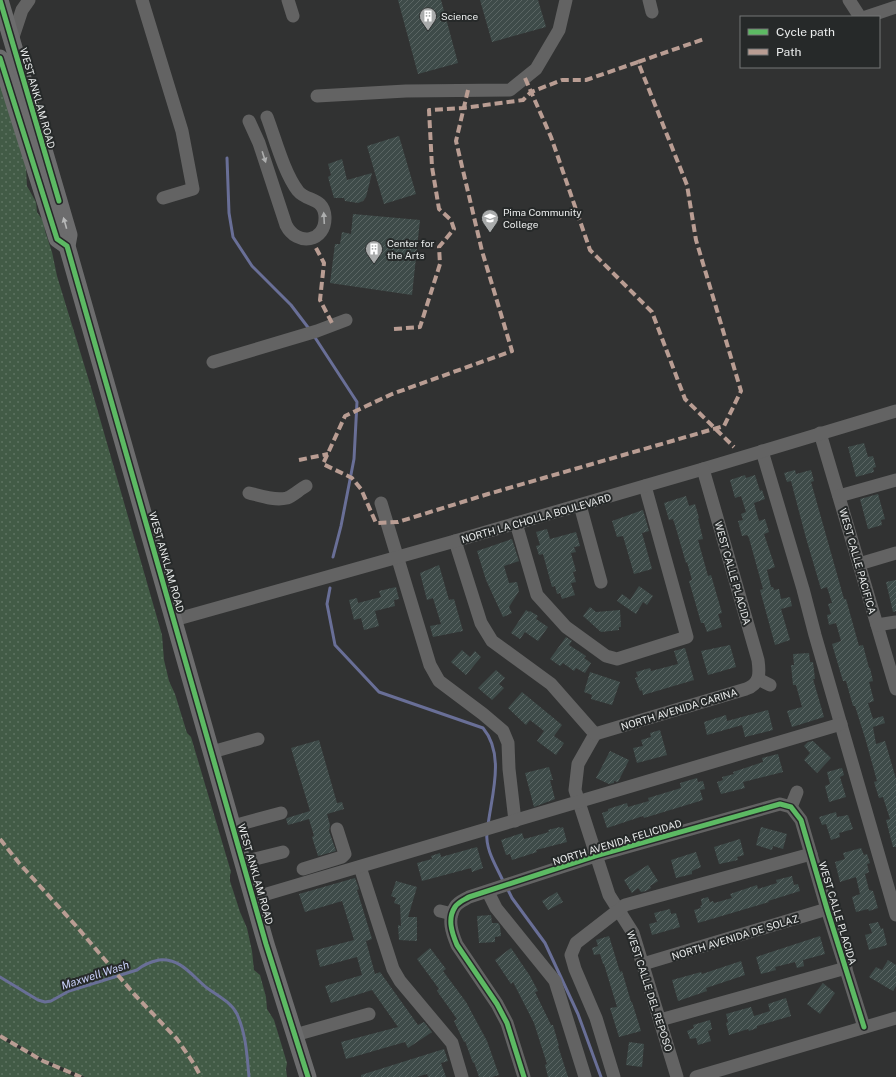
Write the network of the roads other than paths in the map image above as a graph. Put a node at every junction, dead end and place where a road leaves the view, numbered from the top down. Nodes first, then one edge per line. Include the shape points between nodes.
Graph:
1 (0, 0) edge
2 (28, 0) edge
3 (142, 0) edge
4 (288, 0) edge
5 (566, 0) edge
6 (849, 0) edge
7 (896, 7) edge
8 (293, 16) dead end
9 (859, 16) edge
10 (869, 16) edge
11 (0, 28) edge
12 (12, 40) junction
13 (0, 58) edge
14 (317, 96) dead end
15 (267, 116) dead end
16 (249, 121) dead end
17 (20, 124) junction
18 (163, 198) dead end
19 (67, 246) junction
20 (346, 320) dead end
21 (213, 362) dead end
22 (896, 411) edge
23 (820, 433) junction
24 (762, 451) junction
25 (703, 469) junction
26 (896, 480) edge
27 (306, 486) dead end
28 (645, 486) junction
29 (249, 493) dead end
30 (839, 496) junction
31 (381, 503) dead end
32 (580, 505) junction
33 (516, 523) junction
34 (455, 541) junction
35 (896, 553) edge
36 (397, 558) junction
37 (859, 564) junction
38 (601, 582) dead end
39 (174, 620) junction
40 (896, 622) edge
41 (877, 625) junction
42 (759, 678) junction
43 (770, 685) dead end
44 (896, 689) edge
45 (841, 724) junction
46 (595, 734) junction
47 (258, 739) dead end
48 (212, 752) junction
49 (797, 792) dead end
50 (578, 803) junction
51 (791, 807) junction
52 (281, 812) dead end
53 (515, 821) junction
54 (233, 826) junction
55 (337, 828) dead end
56 (283, 852) dead end
57 (811, 854) junction
58 (596, 856) junction
59 (243, 862) junction
60 (360, 866) junction
61 (303, 869) dead end
62 (488, 892) junction
63 (253, 898) junction
64 (827, 909) junction
65 (619, 910) junction
66 (440, 911) dead end
67 (453, 912) junction
68 (896, 915) edge
69 (643, 964) junction
70 (846, 968) junction
71 (369, 1014) dead end
72 (896, 1018) edge
73 (660, 1020) junction
74 (864, 1027) junction
75 (295, 1035) junction
76 (308, 1077) edge
77 (462, 1077) edge
78 (524, 1077) edge
79 (585, 1077) edge
80 (614, 1077) edge
81 (677, 1077) edge
82 (696, 1077) edge

1 - 12 main road, WEST ANKLAM ROAD
2 - 12 street
3 - 18 street via 182,131 193,189
4 - 8 street
5 - 14 street via 559,30 536,68 510,90 406,91
6 - 9 street
7 - 10 street
11 - 17 main road via 20,100
19 -> 12 main road, WEST ANKLAM ROAD via 69,235
13 - 17 main road, WEST ANKLAM ROAD
16 -> 15 street via 289,231 300,239 313,238 323,229 325,222 322,206 299,192 288,172
17 - 19 main road, WEST ANKLAM ROAD via 57,239
19 - 39 main road, WEST ANKLAM ROAD
20 - 21 street
22 - 23 street, NORTH LA CHOLLA BOULEVARD
23 - 24 street, NORTH LA CHOLLA BOULEVARD
23 - 30 street, WEST CALLE PACIFICA
24 - 25 street, NORTH LA CHOLLA BOULEVARD
24 - 45 street
25 - 28 street, NORTH LA CHOLLA BOULEVARD
25 - 42 street, WEST CALLE PLACIDA via 758,660
26 - 30 street
27 - 29 street via 288,498 277,499
28 - 32 street, NORTH LA CHOLLA BOULEVARD
28 - 33 street via 687,637 617,659 606,656 566,627 537,595
30 - 37 street, WEST CALLE PACIFICA
31 - 36 street
32 - 33 street, NORTH LA CHOLLA BOULEVARD
32 - 38 street
33 - 34 street, NORTH LA CHOLLA BOULEVARD
34 - 36 street, NORTH LA CHOLLA BOULEVARD
34 - 46 street via 481,623 492,641 551,684
35 - 37 street
36 - 39 street, NORTH LA CHOLLA BOULEVARD
36 - 53 street via 430,665 439,681 503,731 508,743
37 - 41 street, WEST CALLE PACIFICA
39 - 48 main road, WEST ANKLAM ROAD
40 - 41 street
41 - 44 street, WEST CALLE PACIFICA
42 - 43 street
42 - 46 street, NORTH AVENIDA CARINA via 754,685 746,688
45 - 50 street
45 - 68 street
46 - 50 street, WEST CALLE DEL REPOSO via 578,764 575,790
47 - 48 street
48 - 54 main road, WEST ANKLAM ROAD
49 - 51 street
50 - 53 street
50 - 58 street, WEST CALLE DEL REPOSO
51 - 57 street, WEST CALLE PLACIDA via 801,820
51 - 58 street, NORTH AVENIDA FELICIDAD via 776,804
52 - 54 street
53 - 60 street
54 - 59 main road, WEST ANKLAM ROAD
55 - 61 street via 345,854
56 - 59 street
57 - 64 street, WEST CALLE PLACIDA
57 - 65 street via 625,905
58 - 62 street, NORTH AVENIDA FELICIDAD
58 - 65 street, WEST CALLE DEL REPOSO via 609,895
59 - 63 main road, WEST ANKLAM ROAD
60 - 63 street
60 - 77 street via 393,969 400,982 452,1043
62 - 67 street, NORTH AVENIDA FELICIDAD via 460,902
62 - 79 street via 496,908 555,981
63 - 75 main road, WEST ANKLAM ROAD
64 - 69 street, NORTH AVENIDA DE SOLAZ
64 - 70 street, WEST CALLE PLACIDA
65 - 69 street, WEST CALLE DEL REPOSO via 633,933
65 - 80 street via 576,943 571,955 596,1018
66 - 67 street
67 - 78 street via 450,926 457,945 507,1023
69 - 73 street, WEST CALLE DEL REPOSO
70 - 73 street
70 - 74 street, WEST CALLE PLACIDA
71 - 75 street
72 - 74 street
73 - 81 street, WEST CALLE DEL REPOSO
74 - 82 street
75 - 76 main road, WEST ANKLAM ROAD

